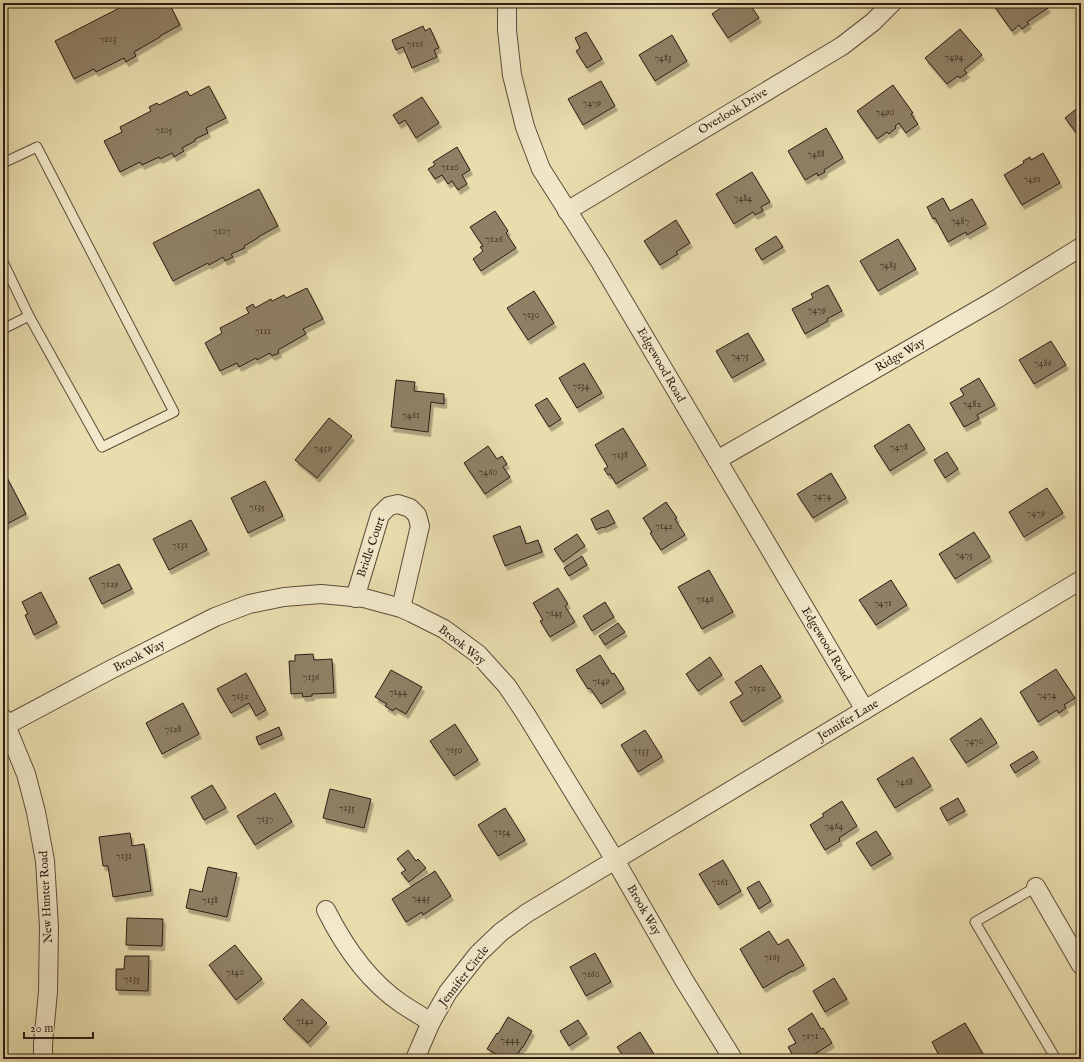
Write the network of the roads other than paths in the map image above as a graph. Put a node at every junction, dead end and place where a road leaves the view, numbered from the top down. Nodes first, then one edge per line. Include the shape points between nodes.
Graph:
1 (507, 3) edge
2 (892, 3) edge
3 (3, 163) edge
4 (567, 210) junction
5 (1081, 247) edge
6 (3, 262) edge
7 (30, 316) junction
8 (3, 329) edge
9 (717, 460) junction
10 (1081, 580) edge
11 (355, 598) junction
12 (400, 608) junction
13 (865, 710) junction
14 (4, 723) edge
15 (615, 860) junction
16 (1036, 887) joint
17 (326, 910) dead end
18 (1081, 965) edge
19 (431, 1022) junction
20 (43, 1059) edge
21 (415, 1059) edge
22 (733, 1059) edge
23 (1056, 1059) edge

1 - 4 street, Edgewood Road via 512,75 525,127 541,170
2 - 4 street, Overlook Drive via 873,22 842,46
3 - 7 lane via 38,147 174,412 102,448
4 - 9 street, Edgewood Road
5 - 9 street, Ridge Way via 995,300
6 - 7 lane
7 - 8 lane
9 - 13 street, Edgewood Road
10 - 13 street, Jennifer Lane
11 - 12 street, Brook Way
11 - 12 street, Bridle Court via 380,515 389,506 398,504 410,508 417,515 420,526
11 - 14 street, Brook Way via 320,594 284,597 249,604 215,617
12 - 15 street, Brook Way via 444,629 478,654 507,686
13 - 15 street, Jennifer Lane
14 - 20 street, New Hunter Road via 28,782 45,861 49,927
15 - 19 street, Jennifer Circle via 527,913 501,932 478,954
15 - 22 street, Brook Way
16 - 18 street
16 - 23 lane via 975,922
17 - 19 street via 352,955 375,982 401,1004
19 - 21 street, Jennifer Circle

